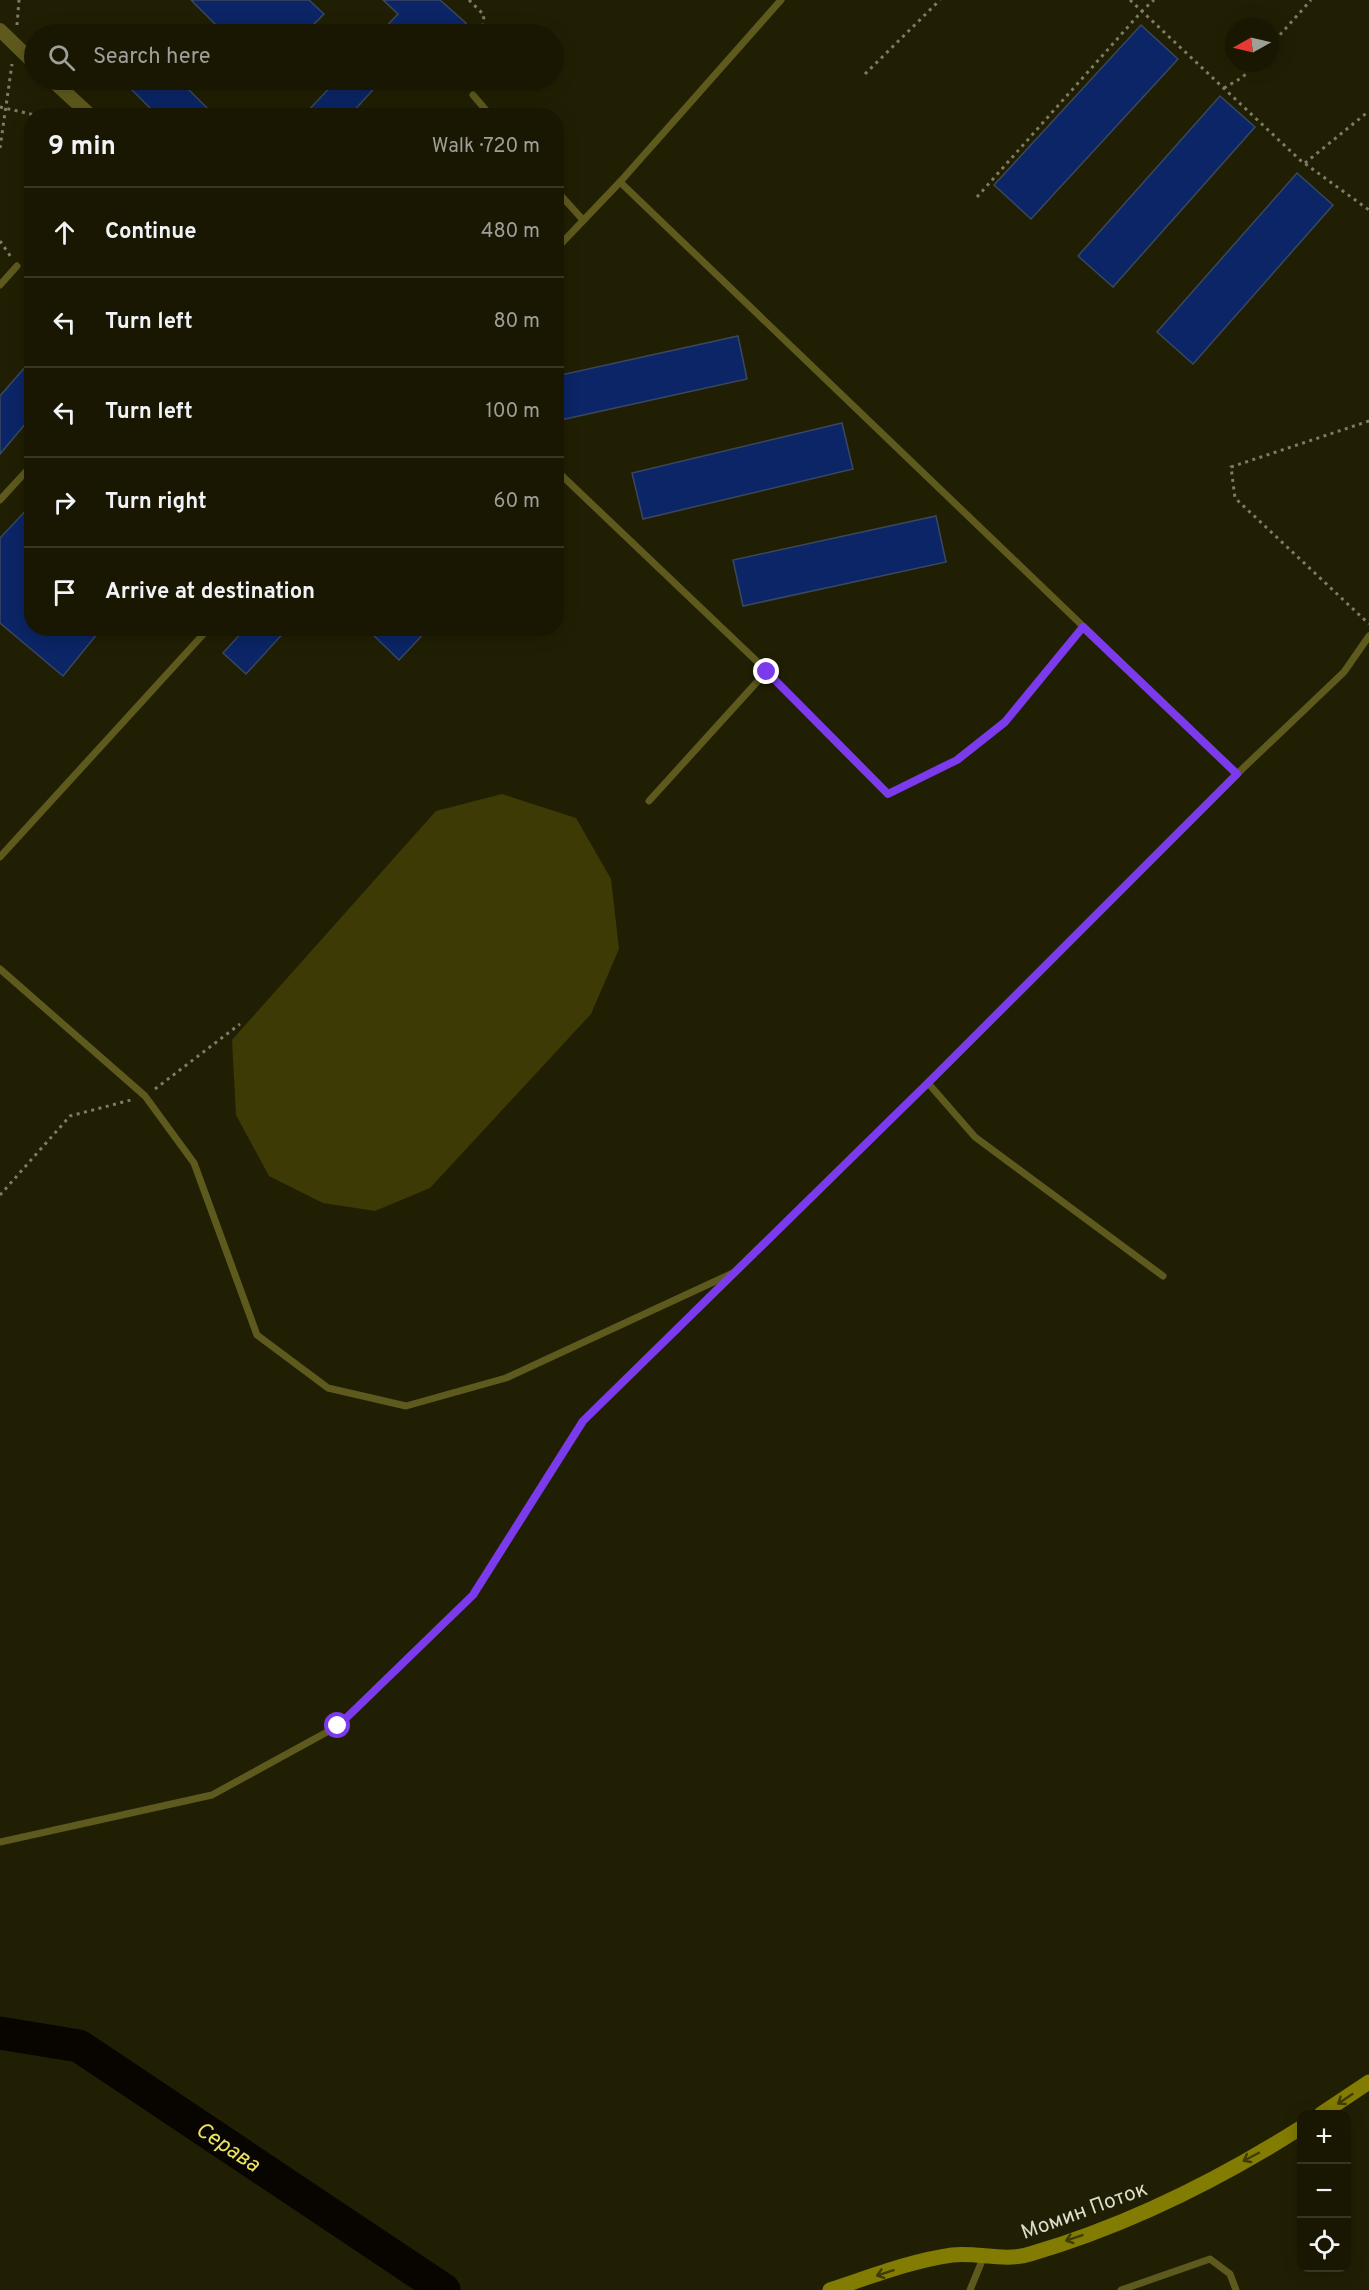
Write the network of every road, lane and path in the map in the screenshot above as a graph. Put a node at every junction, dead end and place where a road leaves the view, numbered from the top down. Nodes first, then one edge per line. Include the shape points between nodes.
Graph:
1 (20, 0) edge
2 (469, 0) edge
3 (781, 0) edge
4 (940, 0) edge
5 (1130, 0) edge
6 (1154, 0) edge
7 (1311, 0) edge
8 (1142, 11) junction
9 (483, 24) edge
10 (0, 30) edge
11 (1279, 36) edge
12 (14, 45) junction
13 (24, 54) edge
14 (1247, 72) edge
15 (865, 74) dead end
16 (1224, 88) junction
17 (63, 90) edge
18 (474, 95) dead end
19 (0, 107) edge
20 (6, 108) junction
21 (82, 108) edge
22 (485, 108) edge
23 (1369, 111) edge
24 (24, 112) edge
25 (0, 148) edge
26 (1305, 163) junction
27 (620, 182) junction
28 (977, 197) dead end
29 (564, 199) edge
30 (1369, 210) edge
31 (583, 220) junction
32 (564, 240) edge
33 (0, 241) edge
34 (17, 266) joint
35 (0, 285) edge
36 (1369, 421) edge
37 (24, 474) edge
38 (564, 478) edge
39 (0, 500) edge
40 (1369, 624) edge
41 (1083, 627) junction
42 (202, 636) edge
43 (1369, 636) edge
44 (767, 672) junction
45 (1237, 774) junction
46 (649, 801) dead end
47 (0, 857) edge
48 (0, 969) edge
49 (240, 1024) dead end
50 (928, 1083) junction
51 (146, 1096) junction
52 (0, 1195) edge
53 (735, 1272) junction
54 (1163, 1276) dead end
55 (0, 1842) edge
56 (1369, 2082) edge
57 (1328, 2110) edge
58 (1297, 2130) edge
59 (984, 2256) junction
60 (830, 2290) edge
61 (970, 2290) edge
62 (1121, 2290) edge
63 (1236, 2290) edge

1 - 12 path
2 - 9 path via 484,15
3 - 27 lane
4 - 15 path
5 - 8 path
6 - 8 path
7 - 11 path
8 - 16 path
8 - 28 path
10 - 12 street
12 - 13 street
12 - 20 path
14 - 16 path
16 - 26 path
17 - 21 street
18 - 22 lane
19 - 20 path
20 - 24 path
20 - 25 path
23 - 26 path
26 - 30 path
27 - 31 lane
27 - 41 lane
29 - 31 lane
31 - 32 lane
33 - 34 path
34 - 35 lane
36 - 40 path via 1231,467 1235,498
37 - 39 lane
38 - 44 lane
41 - 44 path via 1005,722 957,760 888,794
41 - 45 lane
42 - 47 lane
43 - 45 lane via 1344,672
44 - 46 lane
45 - 50 lane
48 - 51 lane
49 - 51 path
50 - 53 lane
50 - 54 lane via 975,1137
51 - 52 path via 70,1116
51 - 53 lane via 194,1163 257,1335 328,1388 406,1406 506,1378
53 - 55 lane via 583,1421 473,1595 338,1726 212,1795
56 -> 57 street
58 -> 59 street, Момин Поток via 1182,2195 1120,2222 1028,2255
59 -> 60 street, Момин Поток via 953,2255 914,2263
59 - 61 lane
62 - 63 lane via 1210,2259 1230,2274

